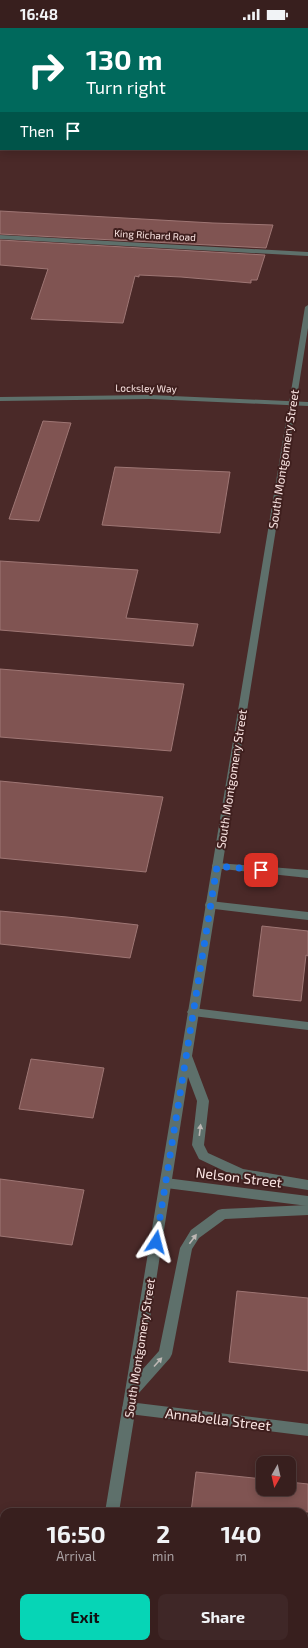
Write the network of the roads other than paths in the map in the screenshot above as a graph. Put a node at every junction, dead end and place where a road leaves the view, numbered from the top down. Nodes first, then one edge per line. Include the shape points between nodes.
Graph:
1 (0, 237) edge
2 (308, 254) edge
3 (308, 307) edge
4 (0, 399) edge
5 (292, 403) junction
6 (308, 404) edge
7 (217, 866) junction
8 (308, 874) edge
9 (210, 905) junction
10 (308, 916) edge
11 (193, 1012) junction
12 (308, 1026) edge
13 (186, 1054) junction
14 (166, 1183) junction
15 (308, 1185) edge
16 (308, 1201) edge
17 (308, 1210) edge
18 (132, 1390) junction
19 (129, 1408) junction
20 (308, 1430) edge
21 (113, 1508) edge

1 - 2 street, King Richard Road
3 - 5 street, South Montgomery Street
4 - 5 street, Locksley Way via 150,397
5 - 6 street, Locksley Way
5 - 7 street, South Montgomery Street
7 - 8 street
7 - 9 street, South Montgomery Street
9 - 10 street
9 - 11 street, South Montgomery Street
11 - 12 street
11 - 13 street, South Montgomery Street
13 - 14 street, South Montgomery Street
15 -> 13 street via 241,1174 203,1156 198,1145 203,1101
14 - 16 street, Nelson Street
14 - 18 street, South Montgomery Street
18 -> 17 street via 165,1354 186,1248 195,1234 222,1214
18 - 19 street, South Montgomery Street
19 - 20 street, Annabella Street
19 - 21 street, South Montgomery Street

